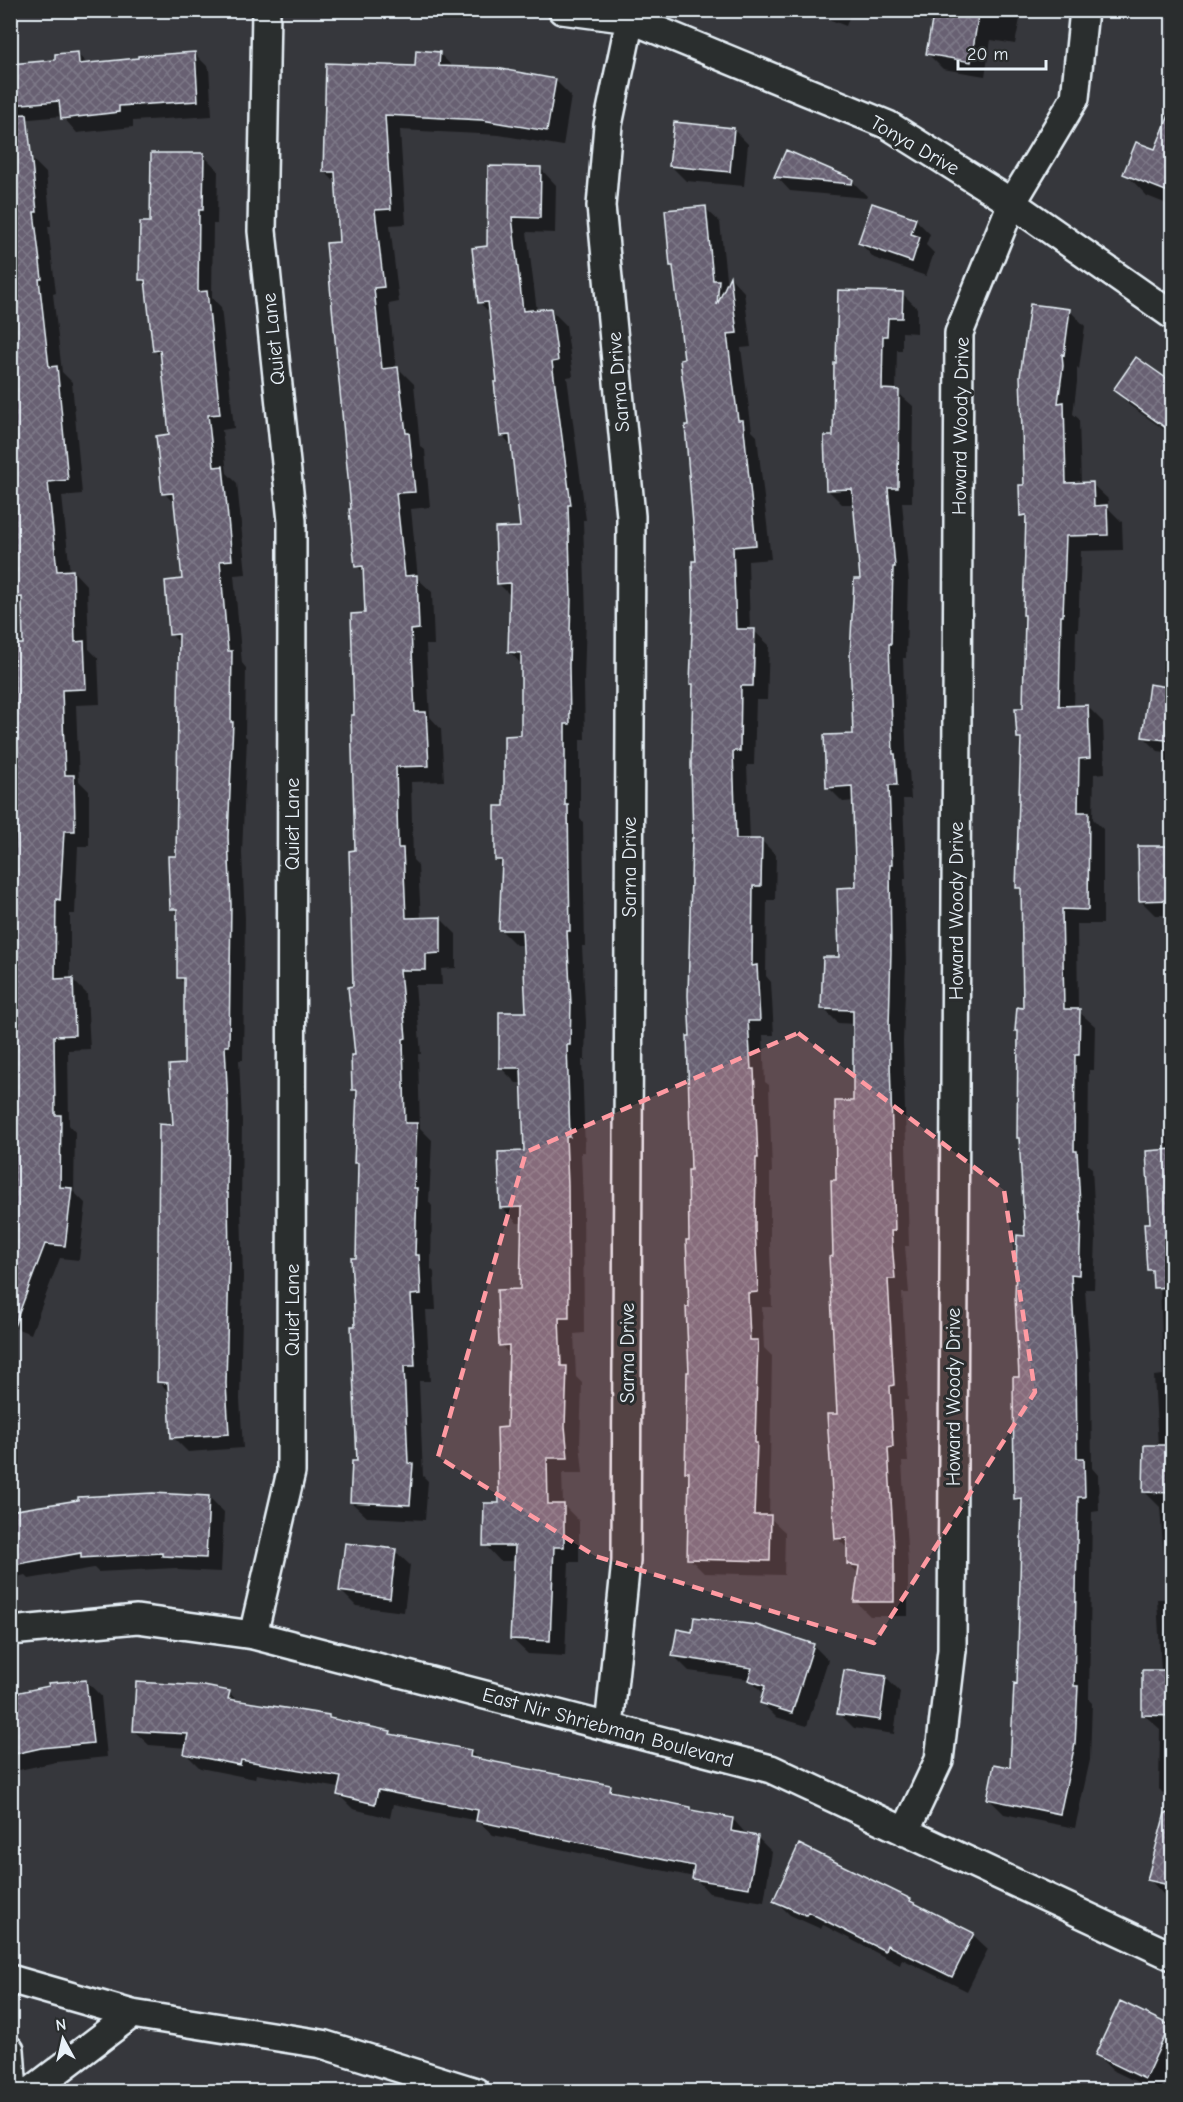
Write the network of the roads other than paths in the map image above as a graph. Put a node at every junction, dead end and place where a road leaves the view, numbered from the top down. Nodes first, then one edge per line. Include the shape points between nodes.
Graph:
1 (266, 10) edge
2 (562, 10) edge
3 (1084, 10) edge
4 (631, 15) edge
5 (1012, 203) junction
6 (1173, 315) edge
7 (10, 1631) edge
8 (253, 1635) junction
9 (609, 1727) junction
10 (905, 1832) junction
11 (1173, 1956) edge
12 (10, 1979) edge
13 (132, 2014) junction
14 (10, 2050) edge
15 (13, 2091) edge
16 (30, 2091) edge
17 (476, 2091) edge

1 - 8 street, Quiet Lane via 262,231 292,521 291,1472
2 - 4 street, Tonya Drive
3 - 5 street, Howard Woody Drive via 1075,98
4 - 5 street, Tonya Drive via 888,125
4 - 9 street, Sarna Drive via 608,125 601,206 631,516 626,1561
5 - 6 street, Tonya Drive
5 - 10 street, Howard Woody Drive via 959,333 952,1650 939,1760
7 - 8 street, East Nir Shriebman Boulevard via 136,1619
8 - 9 street, East Nir Shriebman Boulevard
9 - 10 street, East Nir Shriebman Boulevard via 771,1769
10 - 11 street, East Nir Shriebman Boulevard
12 - 13 street
13 - 16 street
13 - 17 street via 322,2044
14 - 15 street

